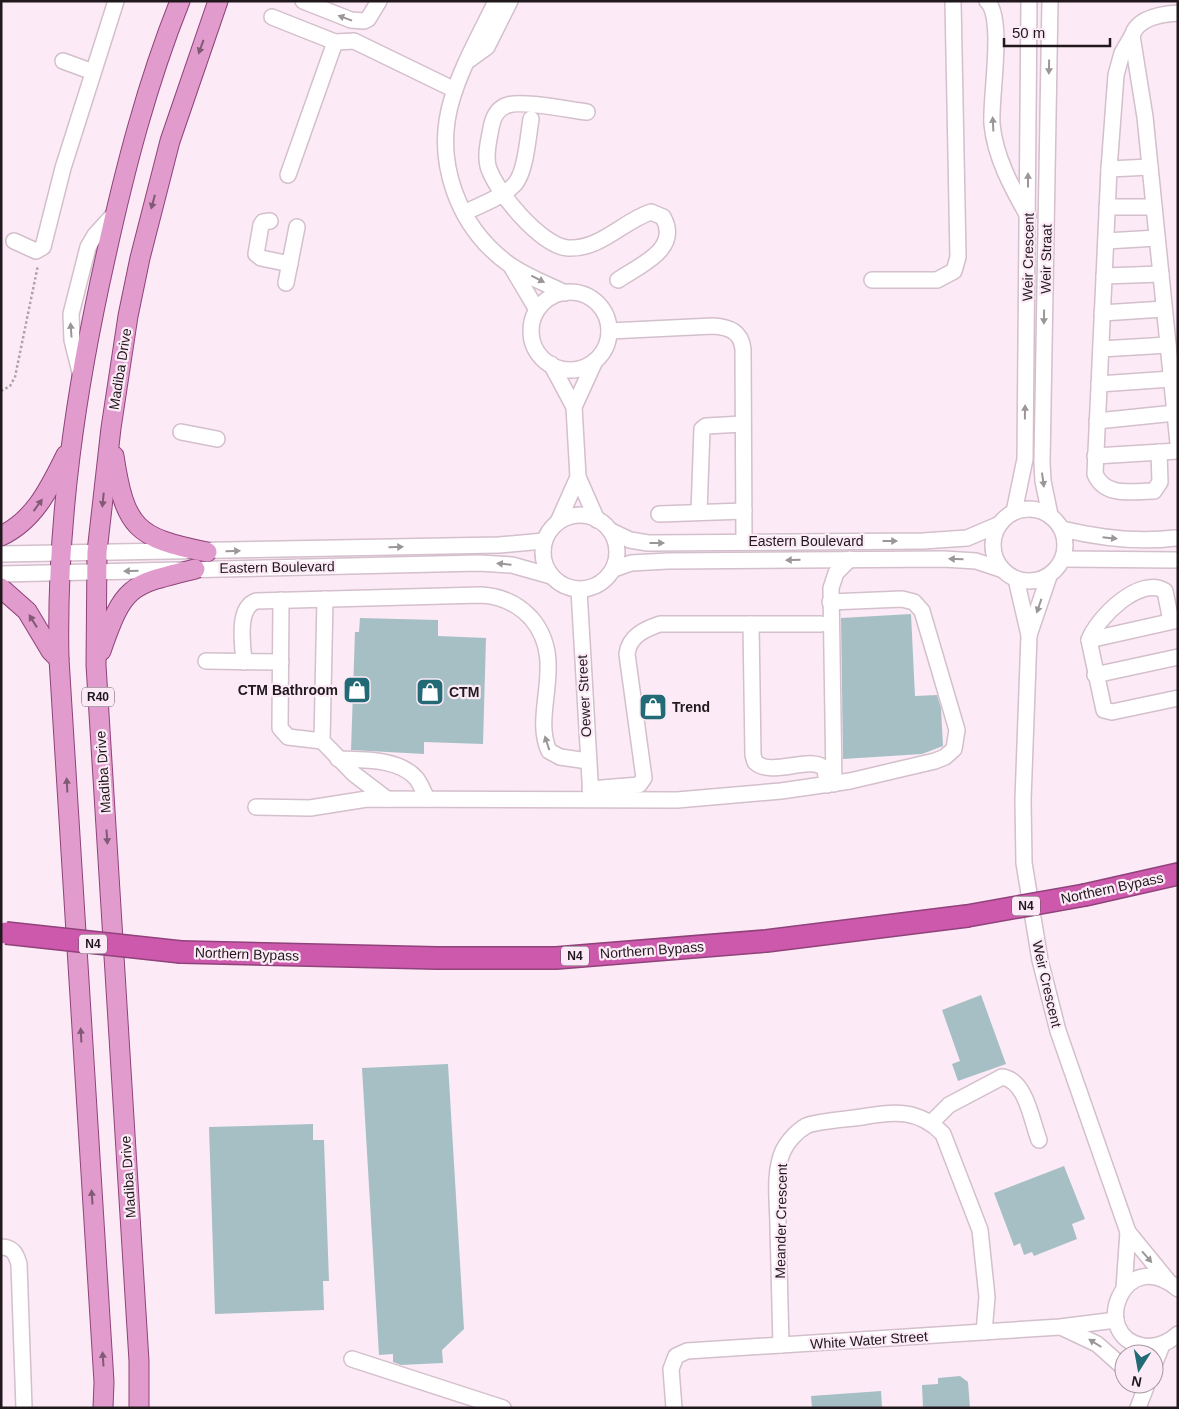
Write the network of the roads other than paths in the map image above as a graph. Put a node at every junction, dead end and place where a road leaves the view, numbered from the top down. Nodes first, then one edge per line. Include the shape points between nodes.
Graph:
1 (116, 1) edge
2 (180, 1) edge
3 (218, 1) edge
4 (303, 1) edge
5 (379, 1) edge
6 (496, 1) edge
7 (510, 1) edge
8 (953, 1) edge
9 (987, 1) edge
10 (1050, 1) edge
11 (1028, 2) edge
12 (1178, 13) edge
13 (272, 17) dead end
14 (1132, 36) junction
15 (335, 42) junction
16 (63, 61) dead end
17 (468, 62) junction
18 (93, 72) junction
19 (455, 90) junction
20 (587, 112) dead end
21 (531, 119) dead end
22 (1150, 168) junction
23 (1109, 169) junction
24 (288, 175) dead end
25 (502, 193) junction
26 (1107, 207) junction
27 (1154, 207) junction
28 (464, 214) junction
29 (1028, 217) junction
30 (270, 221) dead end
31 (297, 227) dead end
32 (1157, 238) junction
33 (1106, 240) junction
34 (14, 241) dead end
35 (290, 264) junction
36 (511, 266) junction
37 (1161, 274) junction
38 (1104, 276) junction
39 (618, 280) dead end
40 (872, 280) dead end
41 (286, 283) dead end
42 (565, 292) junction
43 (1164, 309) junction
44 (537, 310) junction
45 (1102, 313) junction
46 (609, 331) junction
47 (1168, 345) junction
48 (1100, 349) junction
49 (594, 361) junction
50 (552, 364) junction
51 (1171, 378) junction
52 (1099, 384) junction
53 (574, 407) junction
54 (1175, 413) junction
55 (1097, 421) junction
56 (743, 424) junction
57 (112, 428) junction
58 (181, 432) dead end
59 (217, 439) dead end
60 (1178, 443) edge
61 (71, 445) junction
62 (1178, 451) edge
63 (1159, 452) junction
64 (1095, 456) junction
65 (578, 477) junction
66 (744, 511) junction
67 (699, 512) junction
68 (1014, 512) junction
69 (659, 514) dead end
70 (1050, 515) junction
71 (597, 520) junction
72 (558, 522) junction
73 (1000, 524) junction
74 (1062, 529) junction
75 (611, 531) junction
76 (1, 536) edge
77 (1176, 537) edge
78 (544, 541) junction
79 (744, 542) junction
80 (97, 552) junction
81 (207, 552) junction
82 (60, 553) junction
83 (1, 554) edge
84 (850, 559) junction
85 (1063, 559) junction
86 (1176, 561) edge
87 (195, 569) junction
88 (614, 569) junction
89 (1002, 570) junction
90 (96, 572) junction
91 (58, 573) junction
92 (1, 574) edge
93 (551, 576) junction
94 (1049, 576) junction
95 (1016, 579) junction
96 (1, 588) edge
97 (579, 590) junction
98 (325, 599) junction
99 (281, 600) junction
100 (830, 602) junction
101 (1174, 620) edge
102 (751, 624) junction
103 (821, 624) dead end
104 (1029, 635) junction
105 (1089, 640) junction
106 (1178, 657) edge
107 (59, 659) junction
108 (206, 661) dead end
109 (244, 662) junction
110 (281, 662) junction
111 (96, 665) junction
112 (1095, 675) junction
113 (1178, 698) edge
114 (322, 741) junction
115 (338, 759) junction
116 (588, 761) junction
117 (830, 784) junction
118 (590, 795) junction
119 (387, 799) junction
120 (427, 799) junction
121 (256, 807) dead end
122 (1178, 874) edge
123 (4, 933) edge
124 (932, 1122) junction
125 (1039, 1140) dead end
126 (1128, 1232) junction
127 (1, 1247) edge
128 (1173, 1285) edge
129 (1124, 1288) junction
130 (1116, 1320) junction
131 (1060, 1327) junction
132 (984, 1332) junction
133 (1178, 1334) edge
134 (1128, 1344) edge
135 (1163, 1344) edge
136 (781, 1345) junction
137 (352, 1359) dead end
138 (1114, 1359) edge
139 (1136, 1394) edge
140 (1143, 1394) edge
141 (24, 1408) edge
142 (103, 1408) edge
143 (139, 1408) edge
144 (502, 1408) edge
145 (674, 1408) edge
146 (1138, 1408) edge

1 - 18 street
61 -> 2 main road, R40 via 86,346 125,171 159,57
3 -> 57 main road, Madiba Drive / R40 via 170,141 148,224 128,316
5 -> 4 street via 364,21 351,20
6 - 17 street
7 - 17 street via 487,47
8 - 40 street via 958,258 954,271 937,280
29 -> 9 street via 996,152 992,123 996,30 994,12
10 -> 70 street, Weir Straat via 1042,463
29 -> 11 street, Weir Crescent
12 - 14 street via 1145,20 1134,29
13 - 15 street
14 - 22 street
14 - 23 street via 1122,53 1116,75
15 - 19 street via 354,41
15 - 24 street
16 - 18 street
17 - 19 street
18 - 34 street via 41,249 36,251
19 - 28 street via 448,118 446,153 453,189
20 - 25 street via 516,103 499,109 492,123 487,160
21 - 25 street via 521,173 515,184
22 - 23 street
22 - 27 street
23 - 26 street
25 - 28 street
25 - 39 street via 542,236 565,248 594,243 652,212 663,217 669,236 665,247
26 - 27 street
26 - 33 street
27 - 32 street
28 - 36 street via 491,249
68 -> 29 street, Weir Crescent via 1025,459
30 - 35 street via 261,225 256,254
31 - 35 street
32 - 33 street
32 - 37 street
33 - 38 street
35 - 41 street
36 -> 42 street
36 - 44 street
37 - 38 street
37 - 43 street
38 - 45 street
42 - 44 street via 546,300
42 - 46 street via 583,294 594,300 603,309
43 - 45 street
43 - 47 street
44 - 50 street via 532,322 535,346
45 - 48 street
46 - 49 street via 606,347
46 - 56 street via 714,326 735,331 743,349
47 - 48 street
47 - 51 street
48 - 52 street
49 - 50 street via 576,369
49 - 53 street
50 - 53 street
51 - 52 street
51 - 54 street
52 - 55 street
53 - 65 street
54 - 55 street
54 - 60 street
55 - 64 street
56 - 66 street
56 - 67 street via 702,429
57 -> 80 main road, Madiba Drive / R40
57 - 81 main road via 123,502 134,522 148,535 166,543
58 - 59 street
76 -> 61 main road via 24,522 35,510
61 - 82 main road, R40
62 - 63 street
63 - 64 street
63 - 64 street via 1160,482 1154,491 1118,492 1108,489 1095,474
65 - 71 street
65 - 72 street
66 - 67 street
66 - 79 street
67 - 69 street
68 - 70 street via 1039,510
68 - 73 street
70 - 74 street
71 - 72 street via 580,515
71 - 75 street, Eastern Boulevard
72 - 78 street
79 -> 73 street, Eastern Boulevard via 958,539 978,535
73 - 89 street via 995,532 994,552
74 -> 77 street via 1111,538
74 - 85 street via 1066,544
75 -> 79 street, Eastern Boulevard via 630,540 648,543
75 - 88 street via 618,550
77 - 86 street via 1172,549
81 -> 78 street, Eastern Boulevard via 499,545
78 - 93 street via 542,553
80 - 81 street, Eastern Boulevard
80 - 82 street, Eastern Boulevard
80 - 90 main road, Madiba Drive / R40
82 - 83 street, Eastern Boulevard
82 - 91 main road, R40
84 -> 88 street, Eastern Boulevard via 668,561 631,563
89 -> 84 street, Eastern Boulevard via 963,559
84 - 100 street via 836,573
85 - 86 street
85 - 94 street
87 -> 90 street, Eastern Boulevard
93 -> 87 street, Eastern Boulevard via 512,565 479,563
87 - 111 main road via 144,583 128,594 114,616
88 - 97 street, Eastern Boulevard via 599,585
89 - 95 street
90 - 91 street, Eastern Boulevard
90 - 111 main road, Madiba Drive / R40
91 - 92 street, Eastern Boulevard
91 - 107 main road, R40
93 - 97 street, Eastern Boulevard via 568,588
94 - 95 street via 1027,582
94 -> 104 street
95 - 104 street
107 -> 96 main road via 27,611
97 - 116 street, Oewer Street
98 - 99 street
98 - 114 street
116 -> 98 street via 554,755 545,743 547,653 542,636 526,612 510,602 489,595
99 - 109 street via 256,601 247,608 244,616
99 - 110 street
100 - 117 street
100 - 117 street via 902,599 918,606 930,631 957,730 954,749 946,757
101 - 105 street
101 - 105 street via 1164,591 1146,588 1115,606 1098,624
102 - 103 street
102 - 117 street via 755,762 767,768 818,764 825,770
102 - 118 street via 660,624 638,635 627,654 644,778 639,785
104 - 126 street, Weir Crescent via 1024,863 1040,960 1058,1031
105 - 112 street
106 - 112 street
142 -> 107 main road, R40 via 104,1382
108 - 109 street
109 - 110 street
110 - 114 street via 282,732 294,739
111 -> 143 main road, Madiba Drive / R40 via 139,1362
112 - 113 street via 1101,707 1107,712
114 - 115 street
115 - 119 street
115 - 120 street via 380,762 404,769 416,778
116 - 118 street, Oewer Street
117 - 118 street via 677,800
118 - 120 street
119 - 120 street
119 - 121 street via 345,801 310,808
122 - 123 highway, Northern Bypass / N4, bridge via 967,916 766,941 556,958 181,952
124 - 125 street via 949,1105 1002,1077 1012,1078 1019,1085
124 - 132 street via 943,1134 980,1230 987,1297
124 - 136 street, Meander Crescent via 905,1113 884,1113 807,1126 782,1152 778,1173
126 -> 128 street
126 - 129 street
127 - 141 street via 15,1252 19,1264
128 - 129 street via 1156,1277 1144,1277
129 - 130 street via 1116,1303
130 - 131 street, White Water Street
130 - 134 street
131 - 132 street, White Water Street
138 -> 131 street via 1097,1344
132 - 136 street, White Water Street
133 - 135 street
136 - 145 street, White Water Street via 687,1351 676,1356 671,1369
137 - 144 street
139 - 146 street
140 - 146 street

